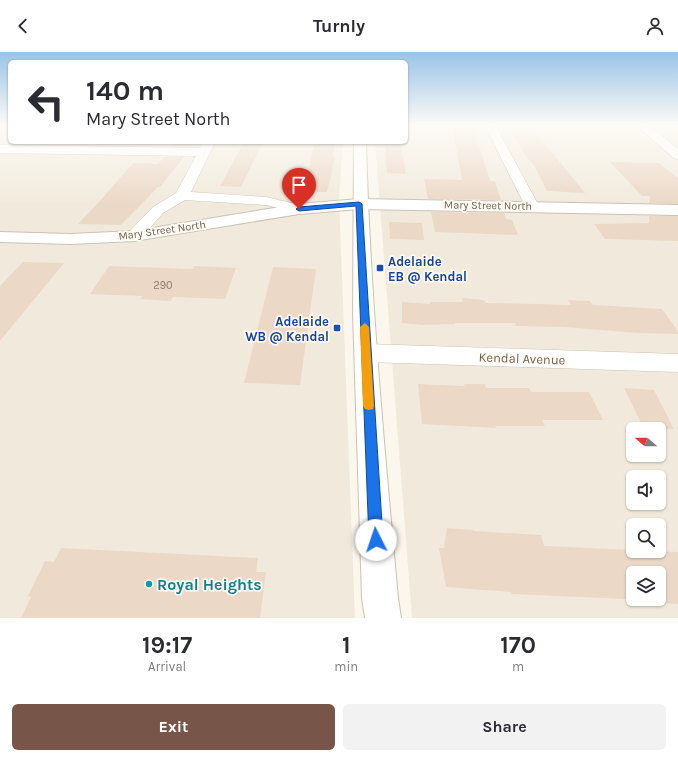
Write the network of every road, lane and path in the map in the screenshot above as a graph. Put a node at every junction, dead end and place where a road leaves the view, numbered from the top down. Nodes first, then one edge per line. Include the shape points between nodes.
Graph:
1 (204, 151) edge
2 (360, 151) edge
3 (504, 151) edge
4 (182, 196) junction
5 (359, 204) junction
6 (532, 206) junction
7 (299, 209) junction
8 (678, 210) edge
9 (134, 236) junction
10 (0, 237) edge
11 (366, 353) junction
12 (678, 363) edge
13 (383, 618) edge

1 - 4 street
2 - 5 street
3 - 6 street
4 - 7 street, Mary Street North via 266,201
4 - 9 street via 158,210
5 - 6 street, Mary Street North
5 - 7 street, Mary Street North
5 - 11 street
6 - 8 street, Mary Street North
7 - 9 street, Mary Street North
9 - 10 street, Mary Street North via 72,239
11 - 12 street, Kendal Avenue
11 - 13 street

